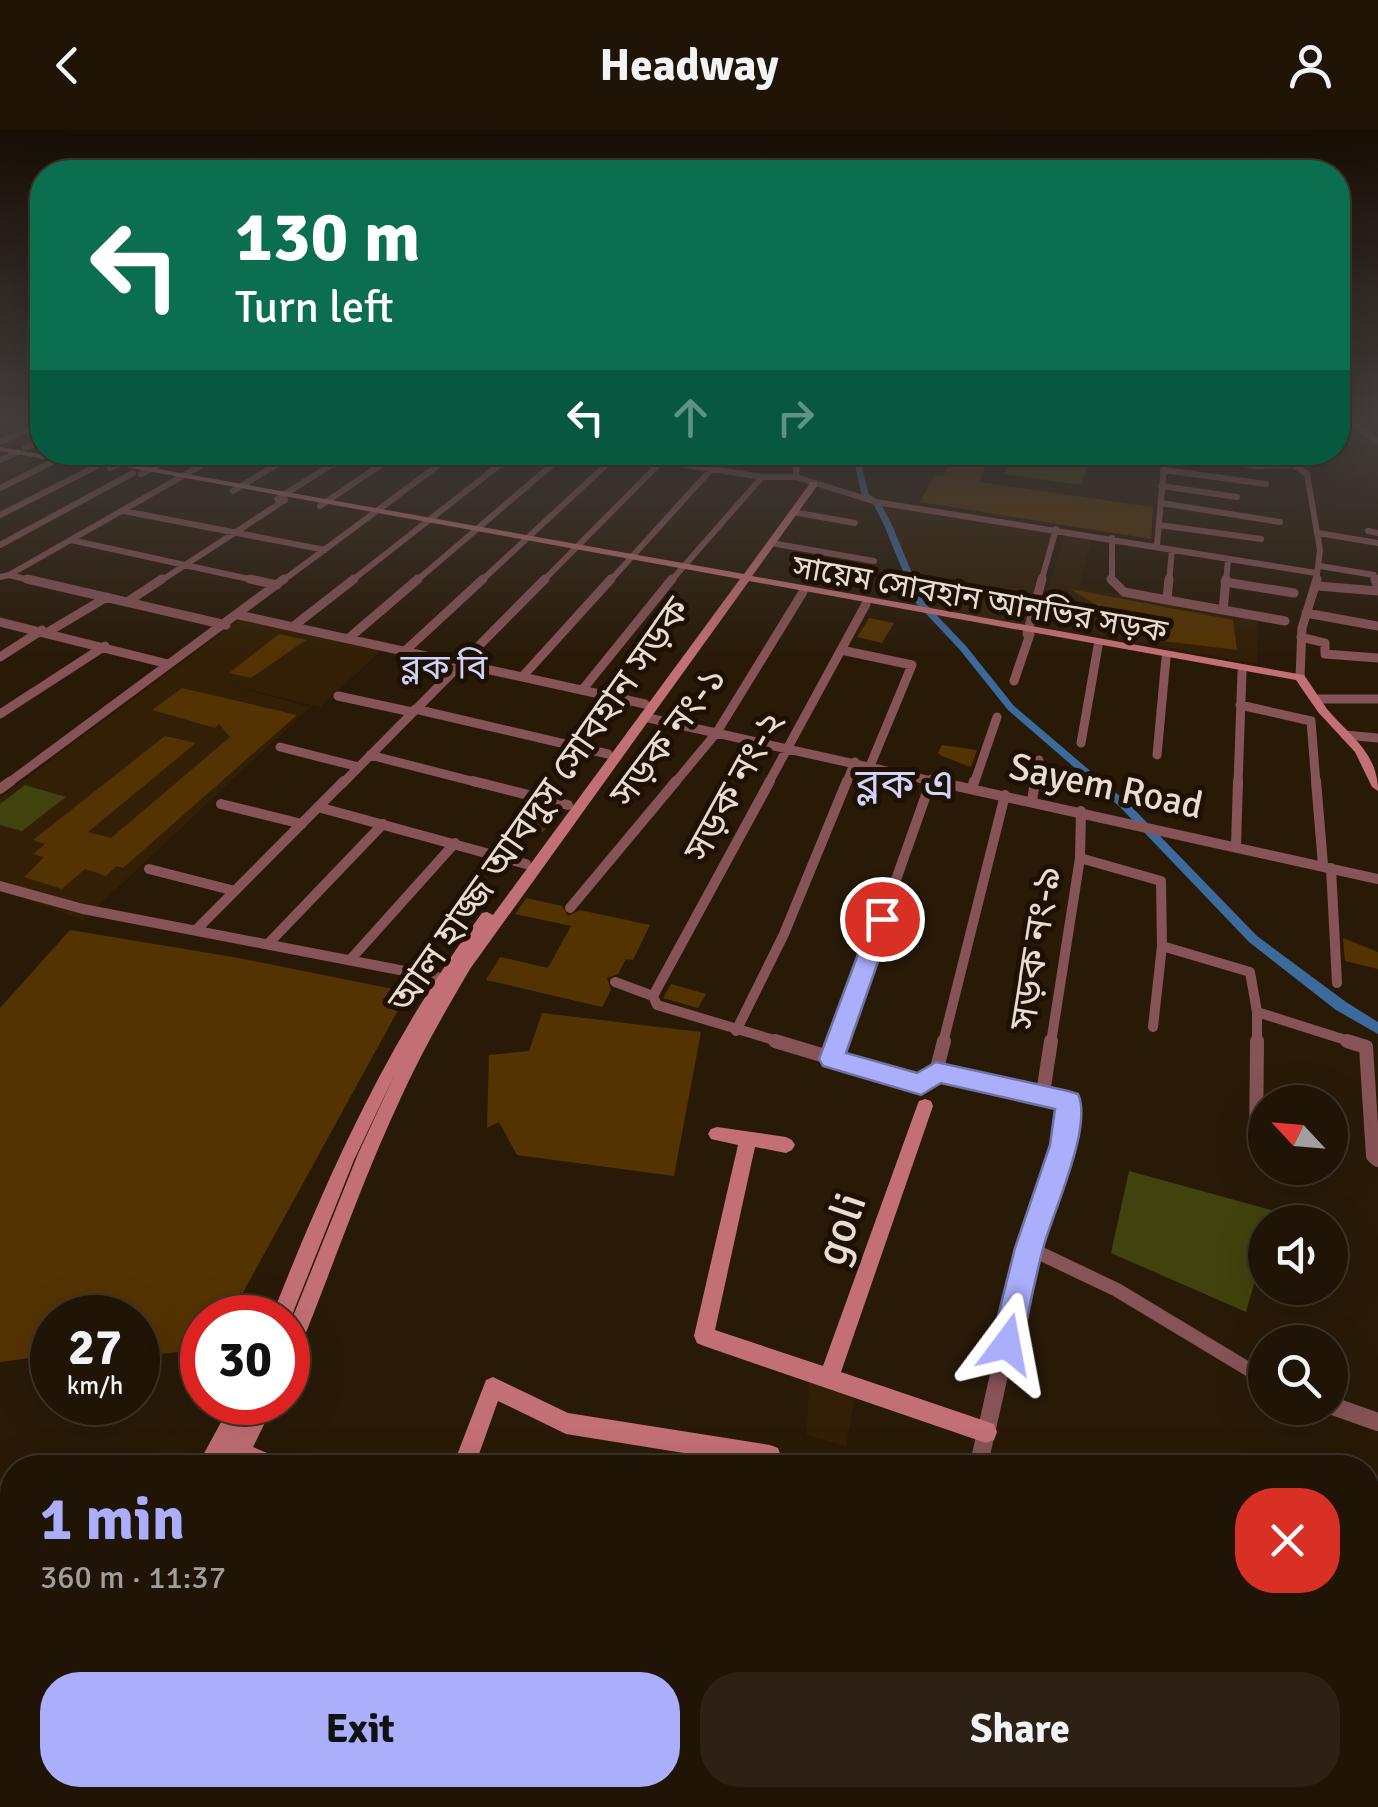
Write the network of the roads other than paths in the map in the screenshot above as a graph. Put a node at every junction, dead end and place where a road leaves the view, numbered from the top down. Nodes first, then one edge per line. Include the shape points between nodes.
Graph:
1 (24, 501) edge
2 (84, 501) edge
3 (140, 501) edge
4 (277, 501) edge
5 (304, 501) edge
6 (327, 501) edge
7 (388, 501) edge
8 (453, 501) edge
9 (509, 501) edge
10 (566, 501) edge
11 (622, 501) edge
12 (682, 501) edge
13 (740, 501) edge
14 (792, 501) edge
15 (798, 501) edge
16 (874, 501) edge
17 (1312, 501) edge
18 (1161, 503) joint
19 (323, 504) junction
20 (124, 511) junction
21 (793, 512) junction
22 (372, 513) junction
23 (0, 516) edge
24 (427, 522) junction
25 (1280, 522) dead end
26 (855, 523) dead end
27 (1159, 525) junction
28 (1056, 528) junction
29 (474, 531) junction
30 (1368, 531) dead end
31 (235, 532) junction
32 (1378, 532) edge
33 (1318, 533) junction
34 (1347, 537) junction
35 (1112, 538) junction
36 (1261, 539) dead end
37 (71, 540) junction
38 (524, 540) junction
39 (770, 543) junction
40 (1378, 543) edge
41 (0, 545) edge
42 (1157, 545) junction
43 (574, 549) junction
44 (325, 550) junction
45 (1172, 550) junction
46 (1349, 550) dead end
47 (628, 558) junction
48 (1228, 560) junction
49 (874, 561) dead end
50 (183, 564) junction
51 (681, 568) junction
52 (1318, 569) junction
53 (4, 576) edge
54 (739, 578) junction
55 (1225, 582) junction
56 (278, 585) junction
57 (1318, 586) junction
58 (1378, 589) edge
59 (803, 592) junction
60 (1294, 593) dead end
61 (107, 597) junction
62 (1167, 600) junction
63 (127, 602) junction
64 (866, 604) junction
65 (899, 608) junction
66 (1223, 610) junction
67 (1306, 612) junction
68 (240, 615) junction
69 (1285, 621) dead end
70 (0, 622) edge
71 (226, 625) junction
72 (295, 626) junction
73 (1378, 626) edge
74 (45, 631) junction
75 (1028, 632) junction
76 (1300, 637) junction
77 (349, 638) junction
78 (105, 646) junction
79 (1098, 646) junction
80 (406, 650) junction
81 (841, 650) junction
82 (0, 657) edge
83 (1166, 658) junction
84 (1378, 658) edge
85 (463, 662) junction
86 (168, 664) junction
87 (1242, 672) junction
88 (523, 676) junction
89 (1301, 680) junction
90 (1014, 681) dead end
91 (582, 690) junction
92 (338, 696) dead end
93 (1316, 698) junction
94 (1378, 699) edge
95 (1240, 705) junction
96 (645, 710) junction
97 (414, 711) junction
98 (0, 714) edge
99 (997, 716) dead end
100 (717, 732) junction
101 (1345, 735) junction
102 (1378, 738) edge
103 (1081, 744) dead end
104 (280, 747) dead end
105 (789, 748) junction
106 (608, 754) junction
107 (370, 755) junction
108 (1156, 755) dead end
109 (1039, 760) dead end
110 (854, 762) junction
111 (870, 766) junction
112 (358, 767) junction
113 (932, 779) junction
114 (1376, 780) edge
115 (972, 788) junction
116 (0, 789) edge
117 (1004, 795) junction
118 (1032, 801) junction
119 (221, 804) dead end
120 (568, 805) junction
121 (318, 807) junction
122 (1081, 811) junction
123 (302, 824) junction
124 (383, 824) junction
125 (455, 844) junction
126 (1236, 845) junction
127 (1080, 858) junction
128 (526, 864) junction
129 (1327, 866) junction
130 (149, 869) dead end
131 (1378, 879) edge
132 (0, 886) edge
133 (235, 890) junction
134 (570, 908) dead end
135 (196, 930) junction
136 (268, 944) junction
137 (1162, 946) junction
138 (350, 960) junction
139 (440, 978) junction
140 (614, 982) dead end
141 (1338, 983) dead end
142 (653, 996) junction
143 (1257, 1012) junction
144 (1153, 1028) dead end
145 (736, 1031) junction
146 (832, 1059) junction
147 (936, 1072) junction
148 (1256, 1085) edge
149 (1043, 1093) junction
150 (925, 1106) dead end
151 (786, 1146) dead end
152 (1378, 1160) edge
153 (1029, 1248) junction
154 (292, 1295) edge
155 (310, 1297) edge
156 (1248, 1369) edge
157 (829, 1378) junction
158 (1348, 1411) edge
159 (1378, 1422) edge
160 (231, 1425) edge
161 (255, 1425) edge
162 (986, 1432) junction
163 (214, 1455) edge
164 (243, 1455) edge
165 (468, 1455) edge
166 (764, 1455) edge
167 (981, 1455) edge

1 - 23 street
2 - 41 street
3 - 20 street
4 - 31 street
5 - 19 street
6 - 19 street
7 - 22 street
8 - 24 street
9 - 29 street
10 - 38 street
11 - 43 street
12 - 47 street
13 - 51 street
14 - 54 street
15 - 21 street, আল হাজ্জ আবদুস সোবহান সড়ক
16 - 28 street
17 - 33 street
18 - 25 street
18 - 27 street
19 - 22 street
20 - 31 street
20 - 37 street
21 - 26 street
21 - 39 street, আল হাজ্জ আবদুস সোবহান সড়ক
22 - 24 street
22 - 44 street
24 - 29 street
24 - 72 street
27 - 36 street
27 - 42 street
28 - 35 street
28 - 75 street
29 - 38 street
29 - 77 street
30 - 32 street
31 - 44 street
31 - 50 street
33 - 34 street
33 - 52 street
34 - 40 street
34 - 46 street
35 - 42 street
35 - 62 street via 1110,582 1123,593
37 - 50 street
37 - 53 street
38 - 43 street
38 - 80 street
39 - 49 street
39 - 54 street, আল হাজ্জ আবদুস সোবহান সড়ক
42 - 45 street
43 - 47 street
43 - 85 street
44 - 56 street
45 - 48 street
45 - 62 street
47 - 51 street
47 - 88 street
48 - 52 street
48 - 55 street
50 - 56 street
50 - 63 street
51 - 54 street
51 - 91 street
52 - 57 street
52 - 58 street via 1374,574
53 - 61 street
54 - 59 street, সায়েম সোবহান আনভির সড়ক
54 - 65 street
54 - 96 street, আল হাজ্জ আবদুস সোবহান সড়ক
55 - 60 street
55 - 66 street
56 - 68 street
57 - 58 street
57 - 67 street
59 - 64 street, সায়েম সোবহান আনভির সড়ক
59 - 100 street, সড়ক নং-১
61 - 63 street
61 - 74 street
62 - 66 street
63 - 71 street
64 - 65 street, সায়েম সোবহান আনভির সড়ক
64 - 81 street, সড়ক নং-২
65 - 75 street, সায়েম সোবহান আনভির সড়ক
66 - 69 street
67 - 73 street
67 - 76 street
68 - 71 street
68 - 72 street, Sayem Road
70 - 74 street
71 - 86 street
72 - 77 street, Sayem Road
74 - 78 street
74 - 82 street
75 - 79 street, সায়েম সোবহান আনভির সড়ক
75 - 89 street
75 - 90 street
76 - 84 street via 1324,643 1326,654
76 - 89 street
77 - 80 street, Sayem Road
78 - 86 street
78 - 98 street
79 - 83 street, সায়েম সোবহান আনভির সড়ক
79 - 103 street
80 - 85 street, Sayem Road
81 - 105 street, সড়ক নং-২
81 - 111 street via 912,665
83 - 87 street, সায়েম সোবহান আনভির সড়ক
83 - 108 street
85 - 88 street, Sayem Road
85 - 97 street
86 - 116 street
87 - 89 street, সায়েম সোবহান আনভির সড়ক
87 - 95 street
88 - 91 street, Sayem Road
89 - 93 street
91 - 96 street, Sayem Road
92 - 97 street
93 - 94 street
93 - 101 street
95 - 126 street
95 - 129 street via 1312,721
96 - 100 street, Sayem Road
96 - 106 street
96 - 155 street, আল হাজ্জ আবদুস সোবহান সড়ক via 437,1008 366,1155
97 - 106 street
97 - 107 street
99 - 115 street
100 - 105 street, Sayem Road
100 - 134 street, সড়ক নং-১
101 - 102 street
101 - 114 street
104 - 112 street
105 - 110 street, Sayem Road
105 - 142 street, সড়ক নং-২
106 - 120 street
107 - 112 street
107 - 120 street
109 - 118 street
110 - 111 street, Sayem Road
110 - 145 street
111 - 113 street, Sayem Road
112 - 121 street
113 - 115 street, Sayem Road
113 - 146 street
115 - 117 street, Sayem Road
117 - 118 street, Sayem Road
117 - 147 street
118 - 122 street, Sayem Road
119 - 123 street
120 - 128 street
121 - 123 street
121 - 124 street
122 - 126 street, Sayem Road
122 - 127 street, সড়ক নং-৯
123 - 133 street
124 - 125 street
124 - 136 street
125 - 128 street
125 - 138 street
126 - 129 street, Sayem Road
127 - 137 street via 1161,881
127 - 149 street, সড়ক নং-৯
128 - 139 street
129 - 131 street, Sayem Road
129 - 141 street
130 - 133 street
132 - 135 street
133 - 135 street
135 - 136 street
136 - 138 street
137 - 143 street via 1250,972
137 - 144 street
138 - 139 street
139 - 154 street via 351,1152
140 - 142 street
142 - 145 street via 657,1005
143 - 148 street
143 - 152 street via 1366,1047
145 - 146 street
146 - 147 street via 921,1085
147 - 149 street
149 - 153 street via 1068,1101 1063,1145
150 - 157 street, goli
151 - 157 street via 768,1142 717,1134 748,1139 744,1157 704,1336
153 - 156 street via 1116,1290
153 - 162 street
157 - 162 street
158 - 159 street
160 - 163 street
161 - 164 street
162 - 167 street
165 - 166 street via 493,1387 566,1423

